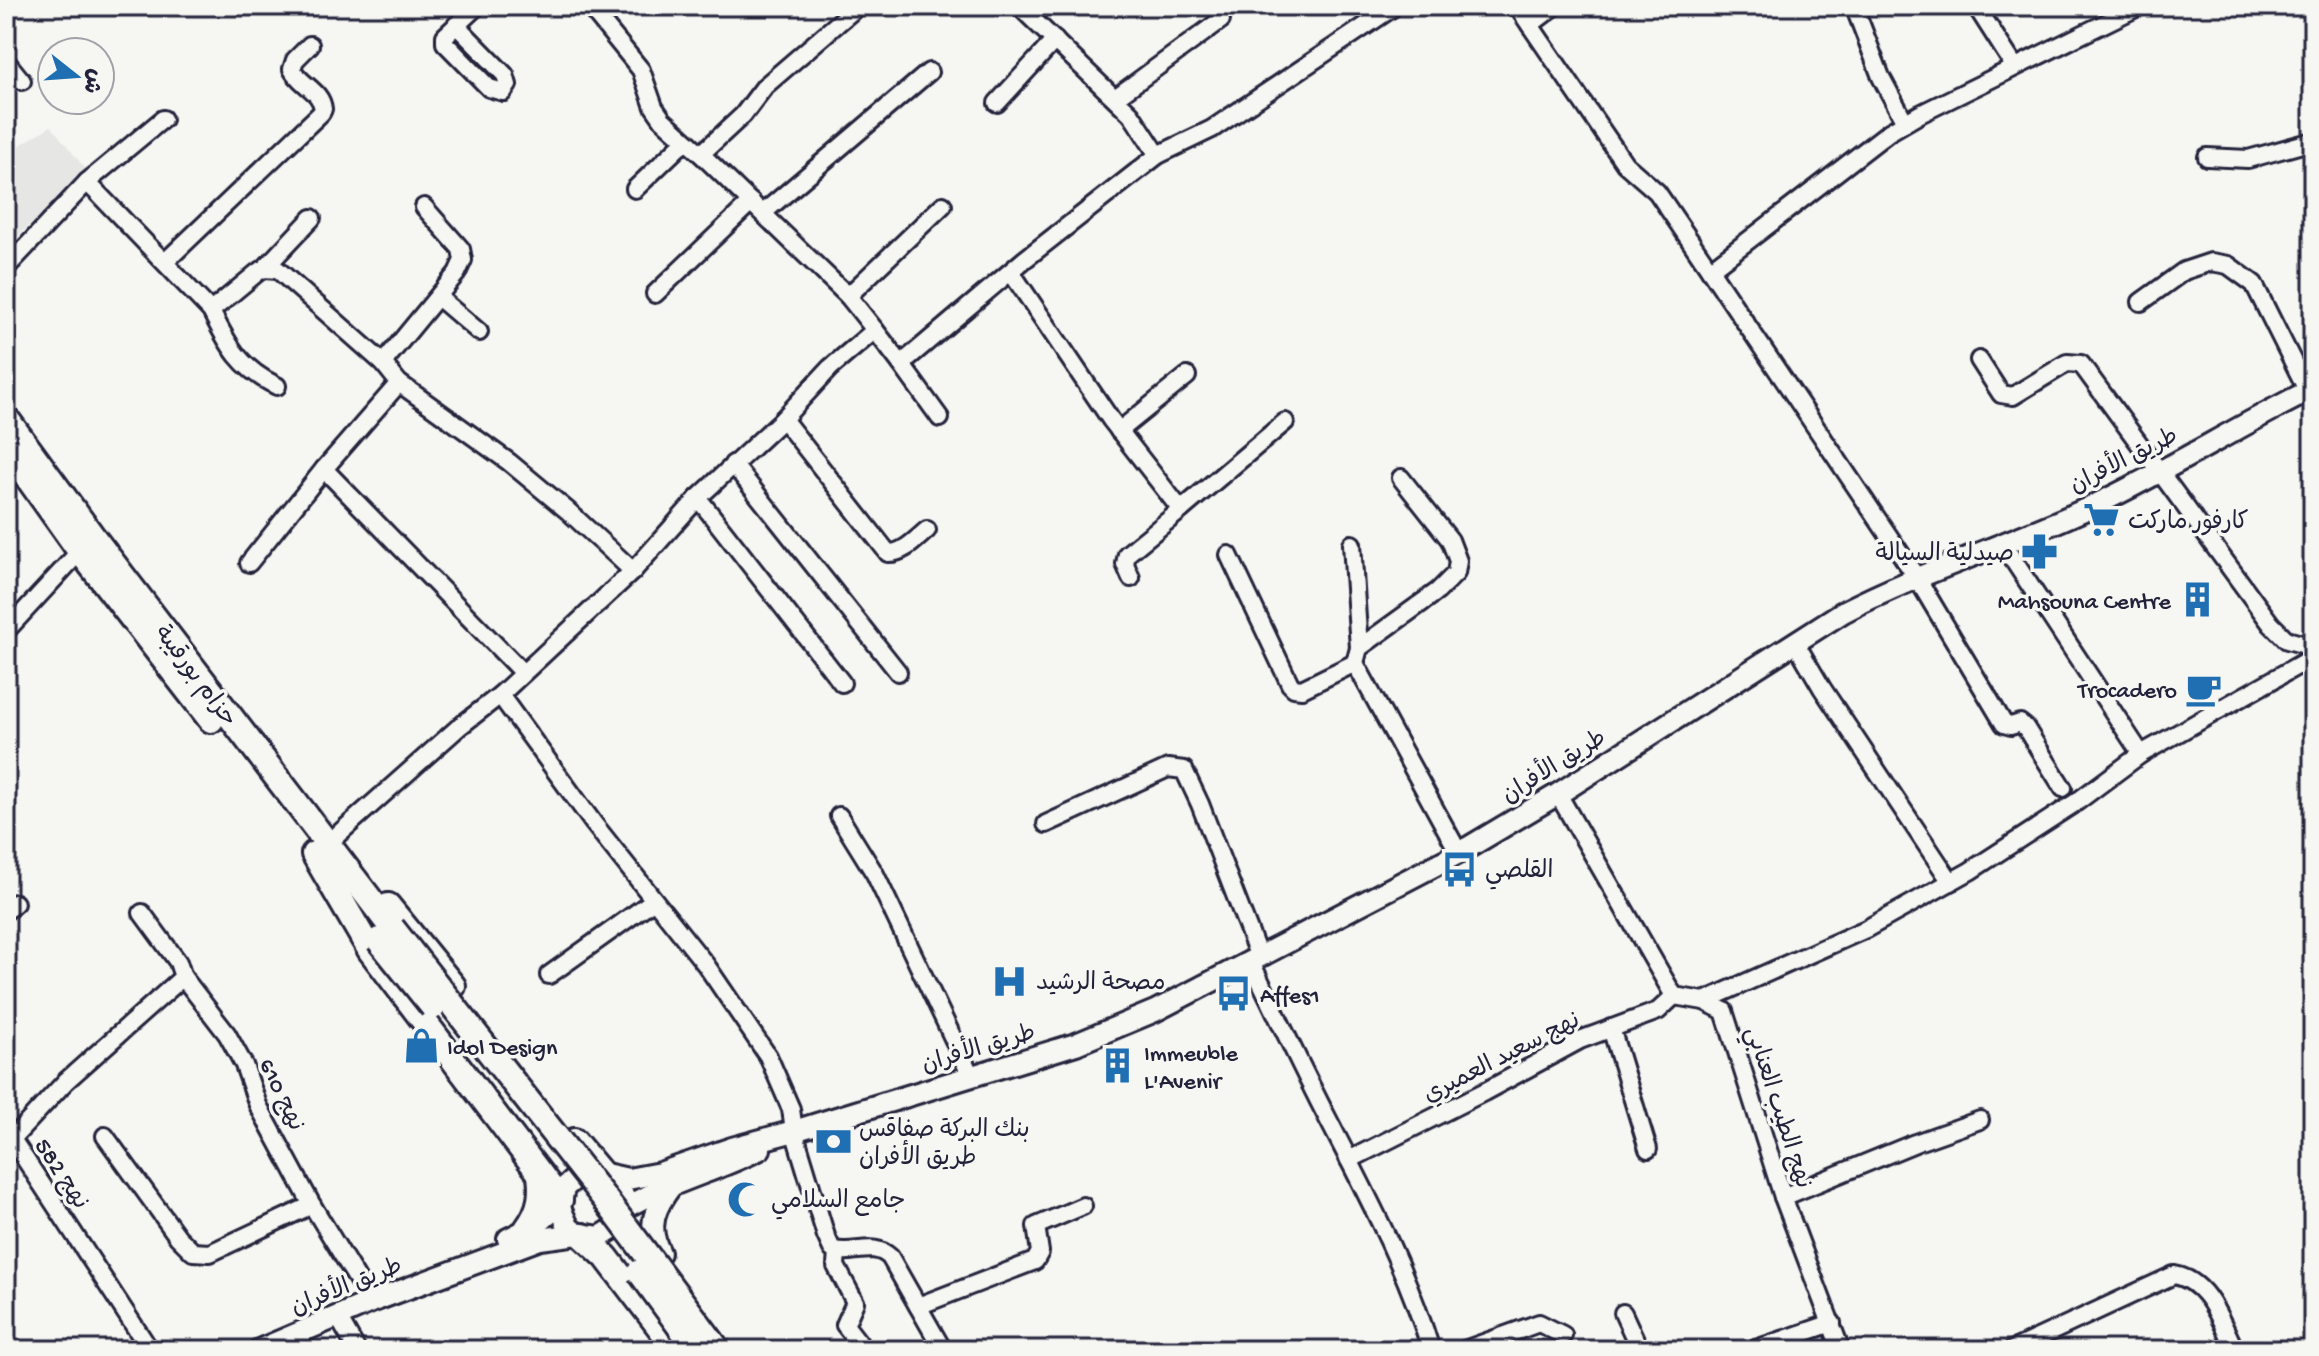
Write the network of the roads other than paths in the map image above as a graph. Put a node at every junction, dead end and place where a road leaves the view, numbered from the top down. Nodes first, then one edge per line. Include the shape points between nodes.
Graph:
1 (477, 6) edge
2 (589, 6) edge
3 (858, 6) edge
4 (1019, 6) edge
5 (1517, 6) edge
6 (1555, 6) edge
7 (1854, 6) edge
8 (1976, 6) edge
9 (2140, 6) edge
10 (1392, 8) dead end
11 (1221, 20) dead end
12 (456, 25) dead end
13 (1530, 25) junction
14 (1055, 40) junction
15 (310, 45) dead end
16 (6, 61) edge
17 (2015, 67) junction
18 (929, 72) dead end
19 (22, 81) dead end
20 (1115, 98) junction
21 (997, 103) dead end
22 (163, 119) dead end
23 (1905, 122) junction
24 (685, 141) junction
25 (2313, 141) edge
26 (701, 154) junction
27 (1158, 155) junction
28 (2207, 157) dead end
29 (87, 182) junction
30 (635, 189) dead end
31 (943, 205) dead end
32 (424, 207) dead end
33 (757, 208) junction
34 (312, 218) dead end
35 (165, 262) junction
36 (6, 268) edge
37 (264, 269) junction
38 (1710, 270) junction
39 (1011, 272) junction
40 (655, 294) dead end
41 (848, 296) junction
42 (438, 297) junction
43 (2141, 302) dead end
44 (211, 311) junction
45 (875, 330) junction
46 (479, 332) dead end
47 (1979, 360) dead end
48 (383, 363) junction
49 (901, 364) junction
50 (1187, 376) dead end
51 (399, 383) junction
52 (277, 386) dead end
53 (2310, 390) edge
54 (6, 398) edge
55 (6, 418) edge
56 (940, 418) dead end
57 (783, 419) junction
58 (1285, 422) dead end
59 (1119, 431) junction
60 (6, 447) edge
61 (733, 464) junction
62 (324, 469) junction
63 (6, 471) edge
64 (2162, 472) junction
65 (1401, 478) dead end
66 (698, 498) junction
67 (1181, 510) junction
68 (927, 530) dead end
69 (83, 544) junction
70 (1352, 544) dead end
71 (2004, 546) junction
72 (1229, 555) dead end
73 (249, 563) dead end
74 (633, 571) junction
75 (1131, 578) dead end
76 (1917, 578) junction
77 (6, 631) edge
78 (1795, 642) junction
79 (2313, 647) edge
80 (1357, 656) junction
81 (2313, 657) edge
82 (898, 672) dead end
83 (523, 673) junction
84 (842, 683) dead end
85 (500, 695) junction
86 (2141, 754) junction
87 (2063, 788) dead end
88 (1558, 794) junction
89 (839, 816) dead end
90 (1046, 824) dead end
91 (320, 849) junction
92 (1459, 853) junction
93 (1951, 882) junction
94 (654, 900) junction
95 (142, 913) dead end
96 (386, 934) junction
97 (1255, 960) junction
98 (549, 975) dead end
99 (183, 977) junction
100 (1674, 996) junction
101 (1704, 1001) junction
102 (1611, 1028) junction
103 (971, 1076) junction
104 (1980, 1120) dead end
105 (794, 1131) junction
106 (105, 1136) dead end
107 (1648, 1149) dead end
108 (1349, 1160) junction
109 (537, 1168) junction
110 (606, 1175) junction
111 (672, 1185) junction
112 (1783, 1197) junction
113 (560, 1202) junction
114 (312, 1205) junction
115 (1083, 1206) dead end
116 (625, 1208) junction
117 (521, 1234) junction
118 (580, 1235) junction
119 (837, 1251) junction
120 (660, 1253) junction
121 (455, 1270) junction
122 (371, 1302) junction
123 (918, 1306) junction
124 (1623, 1313) dead end
125 (338, 1317) junction
126 (1832, 1323) junction
127 (1563, 1335) dead end
128 (150, 1350) edge
129 (259, 1350) edge
130 (357, 1350) edge
131 (677, 1350) edge
132 (697, 1350) edge
133 (718, 1350) edge
134 (731, 1350) edge
135 (860, 1350) edge
136 (943, 1350) edge
137 (1431, 1350) edge
138 (1464, 1350) edge
139 (1640, 1350) edge
140 (1753, 1350) edge
141 (1841, 1350) edge
142 (2012, 1350) edge
143 (2235, 1350) edge

1 - 12 street
2 - 24 street via 641,70 659,115
3 - 26 street via 765,86
4 - 14 street
5 - 13 street
6 - 13 street
7 - 23 street
8 - 17 street
9 - 17 street
10 - 27 street via 1212,129
11 - 20 street
13 - 38 street via 1625,164 1657,192
14 - 20 street
14 - 21 street
15 - 35 street via 292,69 321,99 321,113
16 - 19 street
17 - 23 street
18 - 33 street
20 - 27 street
22 - 29 street
23 - 38 street
24 - 26 street
24 - 30 street
25 - 28 street via 2248,159
26 - 33 street
27 - 39 street
29 - 35 street
29 - 36 street
31 - 41 street
32 - 42 street via 463,254 461,266
33 - 40 street
33 - 41 street
34 - 37 street
35 - 44 street
37 - 44 street
37 - 48 street via 278,270
38 - 76 street
39 - 49 street
39 - 59 street
41 - 45 street
42 - 46 street
42 - 48 street
43 - 53 street via 2184,271 2211,262 2228,265 2254,284
44 - 52 street via 246,367
45 - 49 street
45 - 57 street
47 - 64 street via 2006,396 2067,363 2081,364
48 - 51 street
49 - 56 street
50 - 59 street
51 - 62 street
51 - 74 street via 509,462
53 - 64 main road, طريق الأفران
54 - 69 highway
55 - 69 highway, حزام بورقيبة
57 - 61 street
57 - 68 street via 888,553
58 - 67 street
59 - 67 street
60 - 69 highway, حزام بورقيبة
61 - 66 street
61 - 82 street
62 - 73 street
62 - 83 street
63 - 69 highway
64 - 71 main road, طريق الأفران
64 - 79 street via 2271,624 2287,640
65 - 80 street via 1450,540 1458,561 1456,573
66 - 74 street
66 - 84 street
67 - 75 street via 1127,554
69 - 77 street
69 - 91 highway, حزام بورقيبة
70 - 80 street
71 - 76 main road, طريق الأفران
71 - 86 street
72 - 80 street via 1294,688 1302,689
74 - 83 street
76 - 78 main road, طريق الأفران via 1843,612
76 - 87 street via 2004,724 2025,727
78 - 88 main road, طريق الأفران
78 - 93 street
80 - 92 street
81 - 86 street
83 - 85 street
85 - 91 street
85 - 94 street
86 - 93 street
88 - 92 main road, طريق الأفران
88 - 100 street
89 - 103 street via 875,874
90 - 97 street via 1168,768 1184,770
91 - 96 highway, حزام بورقيبة
91 - 109 highway via 370,950
91 - 110 highway via 401,919
92 - 97 main road, طريق الأفران
93 - 101 street via 1866,929
94 - 98 street
94 - 105 street via 768,1056 791,1109
95 - 99 street, نهج 610
96 - 132 highway, bridge
96 - 133 highway, bridge via 596,1187
97 - 103 main road, طريق الأفران via 1096,1037
97 - 108 street
99 - 114 street, نهج 610 via 227,1034
99 - 128 street, نهج 582 via 66,1081 12,1139
100 - 101 street
100 - 102 street, نهج سعيد العميري via 1658,1011
101 - 112 street, نهج الطيب العنابي via 1724,1011
102 - 107 street
102 - 108 street, نهج سعيد العميري
103 - 105 main road, طريق الأفران
104 - 112 street
105 - 110 main road, طريق الأفران via 641,1178
105 - 111 main road, طريق الأفران via 735,1162
105 - 119 street via 826,1236
106 - 114 street via 193,1252 210,1253
108 - 137 street via 1398,1262
109 - 113 highway
109 - 117 main road via 539,1200
110 - 113 main road via 580,1174 564,1188
110 - 116 main road via 624,1193
111 - 116 main road, طريق الأفران
111 - 120 main road via 653,1219 653,1240
112 - 126 street, نهج الطيب العنابي
113 - 117 main road, طريق الأفران
113 - 118 main road via 563,1218
114 - 122 street, نهج 610
115 - 123 street via 1036,1226 1040,1252 1035,1261
116 - 118 main road via 610,1233
116 - 120 highway
117 - 121 main road, طريق الأفران
118 - 121 main road, طريق الأفران via 540,1239
118 - 131 highway via 606,1257
119 - 123 street via 884,1251
119 - 135 street via 836,1266 855,1302 845,1325
120 - 134 highway
121 - 122 main road, طريق الأفران
122 - 125 main road, طريق الأفران
123 - 136 street
124 - 139 street
125 - 129 main road, طريق الأفران
125 - 130 street
126 - 140 street
126 - 141 street, نهج الطيب العنابي
127 - 138 street via 1539,1323
142 - 143 street via 2174,1275 2197,1284

